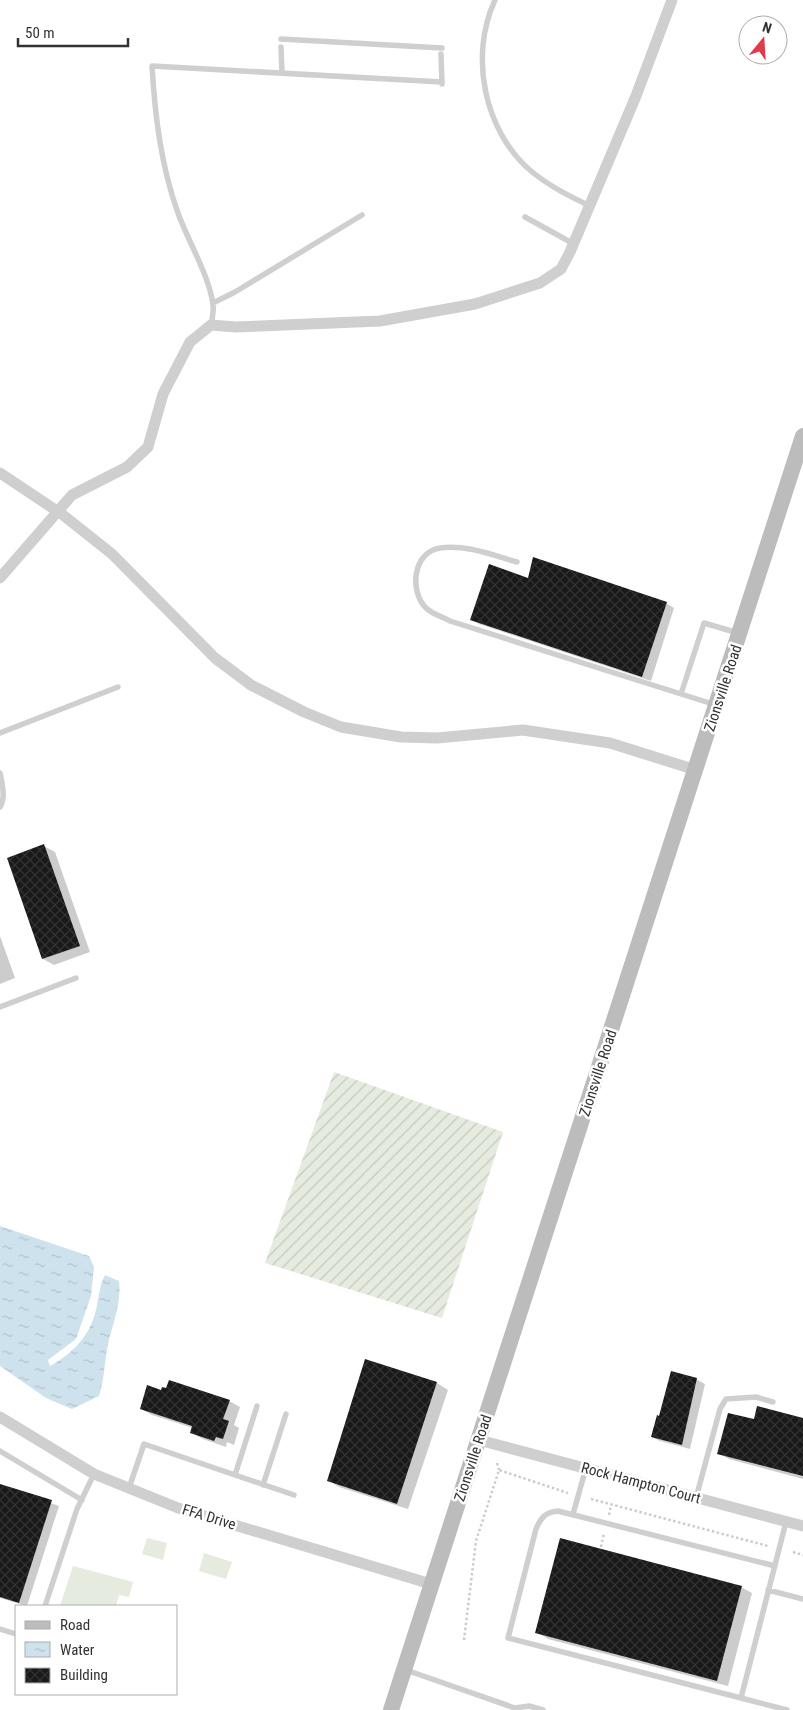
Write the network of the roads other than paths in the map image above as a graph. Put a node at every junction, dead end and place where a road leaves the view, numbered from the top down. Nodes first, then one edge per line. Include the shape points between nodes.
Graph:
1 (495, 0) edge
2 (672, 0) edge
3 (281, 39) dead end
4 (281, 47) dead end
5 (282, 74) junction
6 (590, 206) junction
7 (362, 215) dead end
8 (524, 217) dead end
9 (574, 244) junction
10 (212, 303) junction
11 (211, 325) junction
12 (803, 436) edge
13 (0, 472) edge
14 (57, 512) junction
15 (517, 562) dead end
16 (0, 578) edge
17 (740, 634) junction
18 (118, 687) dead end
19 (681, 694) junction
20 (717, 705) junction
21 (0, 733) edge
22 (696, 770) junction
23 (0, 773) edge
24 (0, 807) edge
25 (76, 978) dead end
26 (0, 1007) edge
27 (773, 1402) dead end
28 (257, 1406) dead end
29 (286, 1414) dead end
30 (0, 1417) edge
31 (479, 1440) junction
32 (0, 1451) edge
33 (586, 1468) junction
34 (94, 1474) junction
35 (235, 1475) junction
36 (263, 1485) junction
37 (128, 1488) junction
38 (294, 1495) dead end
39 (696, 1498) junction
40 (82, 1500) junction
41 (573, 1514) junction
42 (786, 1522) junction
43 (803, 1526) edge
44 (774, 1566) junction
45 (431, 1584) junction
46 (768, 1590) junction
47 (803, 1599) edge
48 (45, 1605) edge
49 (0, 1629) edge
50 (15, 1634) edge
51 (404, 1670) junction
52 (740, 1698) junction
53 (390, 1710) edge
54 (544, 1710) edge
55 (787, 1710) edge

1 - 6 lane via 485,32 482,57 487,98 499,130 529,170 549,185
2 - 6 street
3 - 5 lane via 441,51 442,83
4 - 5 lane
5 - 10 lane via 152,66 164,162 178,212
6 - 9 street
7 - 10 lane
8 - 9 lane
9 - 11 street via 561,269 540,284 475,304 380,321 236,327
10 - 11 lane
11 - 14 street via 190,342 163,394 148,446 127,468 72,495
12 - 17 main road, Zionsville Road
13 - 14 street
14 - 16 street
14 - 22 street via 112,554 215,658 251,684 318,718 341,727 401,737 437,738 523,730 610,743
15 - 19 lane via 468,549 438,548 428,553 416,574 420,599 427,609 450,621
17 - 19 lane via 704,623
17 - 20 main road, Zionsville Road
18 - 21 lane
19 - 20 lane
20 - 22 main road, Zionsville Road
22 - 31 main road, Zionsville Road
23 - 24 lane
25 - 26 lane
27 - 39 lane via 756,1397 726,1399 720,1409
28 - 35 lane
29 - 36 lane
30 - 34 street, FFA Drive
31 - 33 street, Rock Hampton Court
31 - 45 main road, Zionsville Road
32 - 40 lane
33 - 39 street, Rock Hampton Court
33 - 41 lane
34 - 37 street, FFA Drive
34 - 40 lane
35 - 36 lane
35 - 37 lane via 144,1444
36 - 38 lane
37 - 45 street, FFA Drive via 178,1508
39 - 42 street, Rock Hampton Court
40 - 48 lane
41 - 44 lane
41 - 52 lane via 550,1512 541,1518 508,1638
42 - 43 street, Rock Hampton Court
42 - 44 lane
44 - 46 lane
45 - 51 main road, Zionsville Road
46 - 47 lane
46 - 52 lane
49 - 50 lane
51 - 53 main road, Zionsville Road
51 - 54 lane via 515,1708 529,1706
52 - 55 lane

